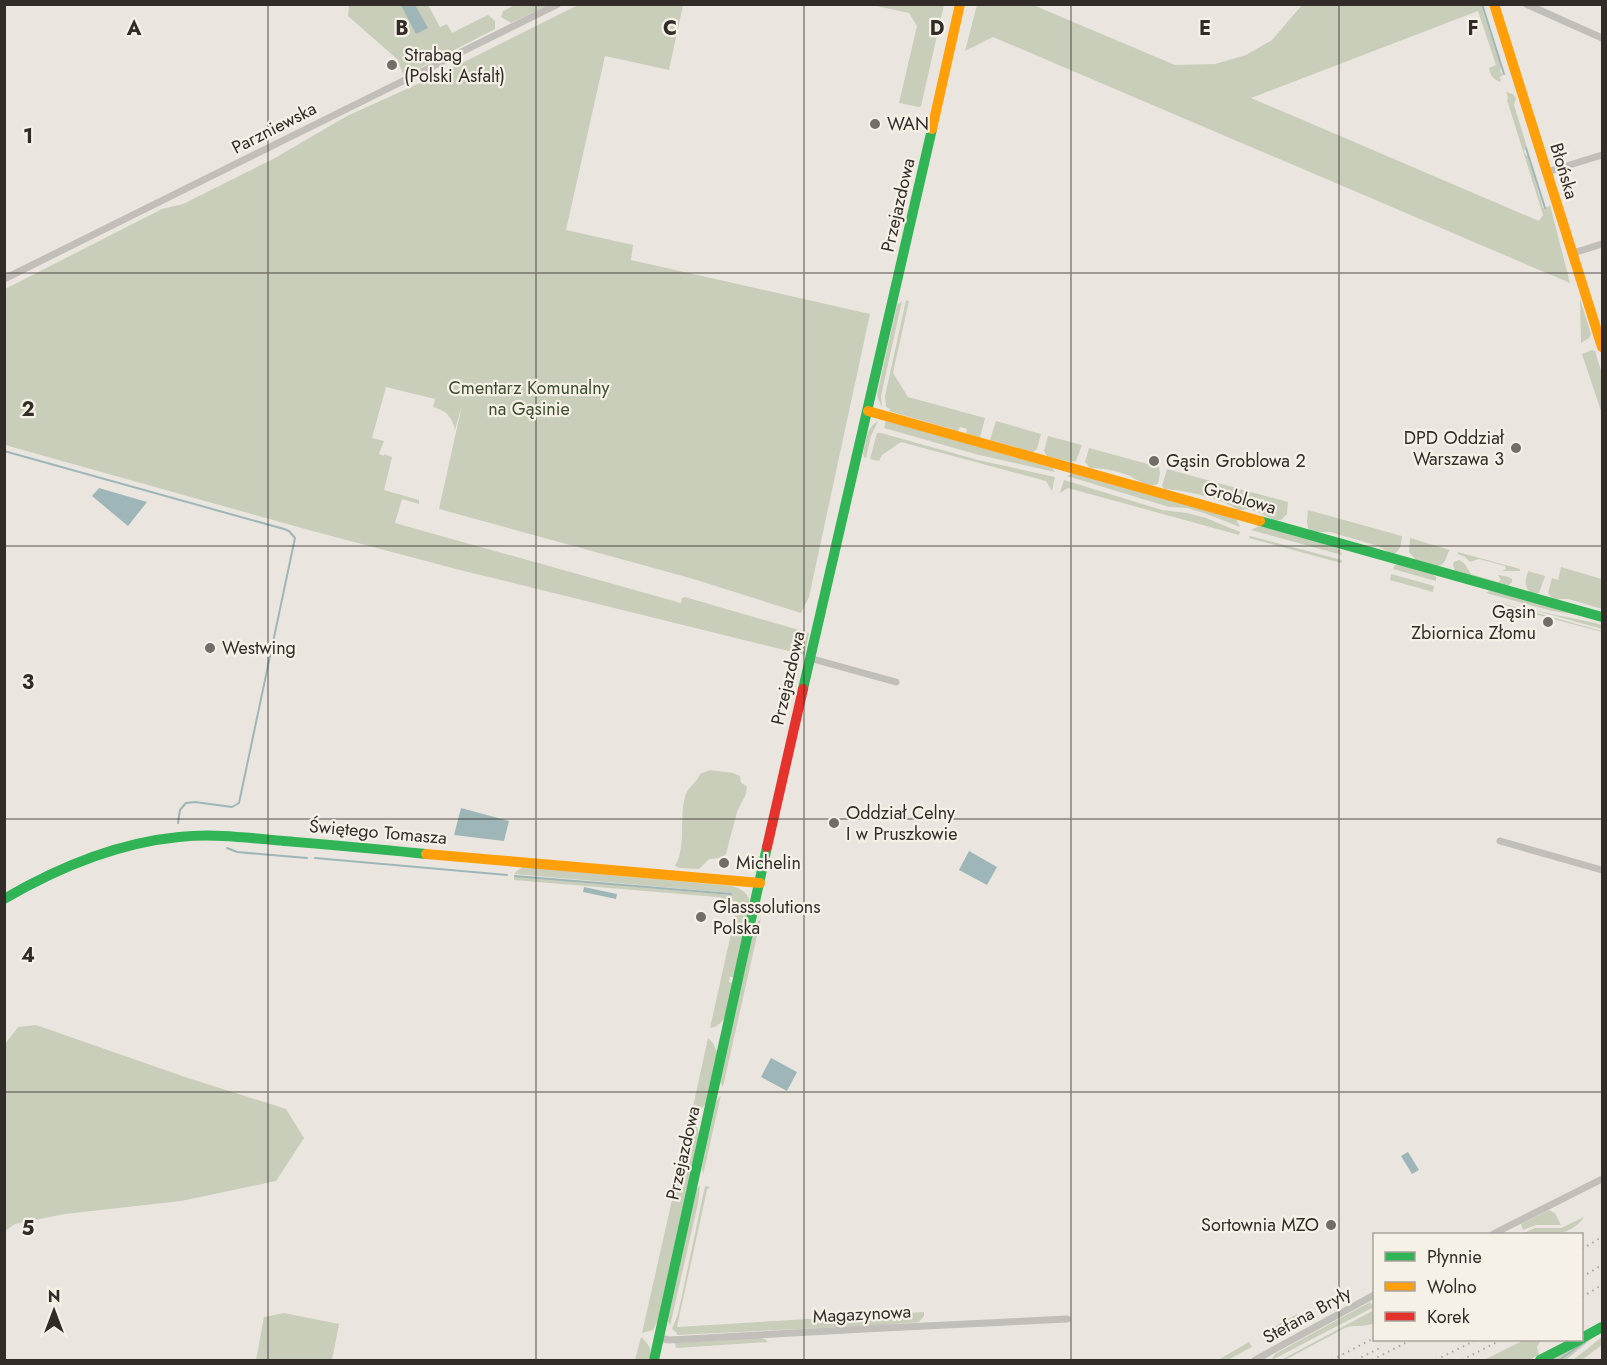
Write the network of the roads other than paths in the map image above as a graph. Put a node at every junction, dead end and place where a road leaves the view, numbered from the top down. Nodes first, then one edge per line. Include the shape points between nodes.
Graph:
1 (558, 4) edge
2 (960, 4) edge
3 (1494, 4) edge
4 (1526, 4) edge
5 (1602, 38) edge
6 (1602, 155) edge
7 (1547, 172) junction
8 (1602, 244) edge
9 (1572, 253) junction
10 (4, 279) edge
11 (1602, 343) edge
12 (868, 411) junction
13 (1602, 617) edge
14 (809, 658) junction
15 (896, 682) dead end
16 (1500, 841) dead end
17 (1602, 870) edge
18 (760, 883) junction
19 (4, 899) edge
20 (1602, 1179) edge
21 (1495, 1233) edge
22 (1373, 1296) edge
23 (1067, 1319) dead end
24 (1602, 1327) edge
25 (1583, 1337) edge
26 (659, 1338) junction
27 (1576, 1341) edge
28 (654, 1360) edge
29 (1255, 1360) edge
30 (1539, 1360) edge

1 - 10 street, Parzniewska
2 - 12 street, Przejazdowa
3 - 7 street, Błońska
4 - 5 street
6 - 7 street
7 - 9 street, Błońska
8 - 9 street
9 - 11 street, Błońska
12 - 13 street, Groblowa
12 - 14 street, Przejazdowa
14 - 15 street
14 - 18 street, Przejazdowa
16 - 17 street
18 - 19 street, Świętego Tomasza via 261,838 187,836 86,858
18 - 26 street, Przejazdowa
20 - 21 street
22 - 29 street, Stefana Bryły
23 - 26 street, Magazynowa
24 - 25 street
26 - 28 street, Przejazdowa
27 - 30 street

